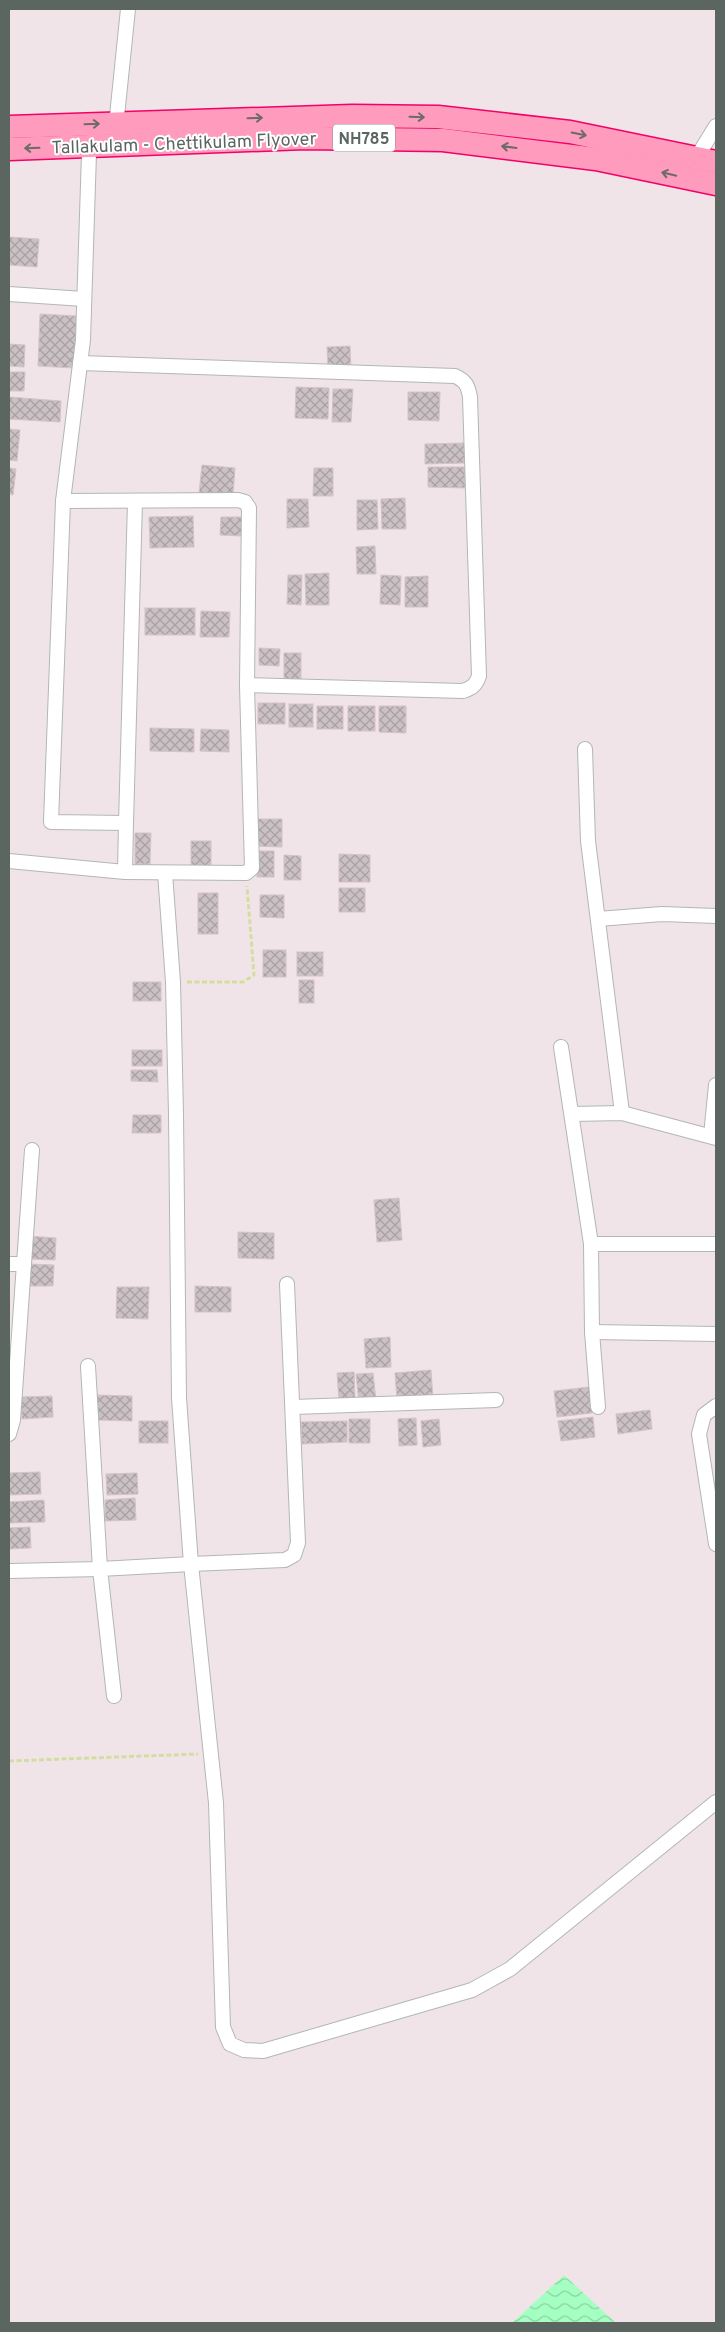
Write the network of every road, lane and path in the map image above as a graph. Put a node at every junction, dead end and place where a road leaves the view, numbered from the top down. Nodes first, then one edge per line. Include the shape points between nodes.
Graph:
1 (128, 9) edge
2 (117, 116) dead end
3 (9, 126) edge
4 (716, 126) edge
5 (9, 149) edge
6 (89, 153) dead end
7 (708, 157) edge
8 (716, 184) edge
9 (9, 294) edge
10 (84, 300) junction
11 (80, 363) junction
12 (63, 501) junction
13 (135, 502) junction
14 (247, 685) junction
15 (585, 749) dead end
16 (126, 823) junction
17 (9, 861) edge
18 (125, 872) junction
19 (165, 873) junction
20 (246, 873) junction
21 (716, 916) edge
22 (598, 919) junction
23 (172, 982) junction
24 (561, 1047) dead end
25 (716, 1085) edge
26 (622, 1113) junction
27 (572, 1114) junction
28 (713, 1137) edge
29 (32, 1150) dead end
30 (591, 1244) junction
31 (716, 1244) edge
32 (9, 1264) edge
33 (24, 1264) junction
34 (288, 1284) dead end
35 (592, 1332) junction
36 (716, 1334) edge
37 (88, 1366) dead end
38 (496, 1400) dead end
39 (716, 1406) edge
40 (294, 1407) junction
41 (598, 1407) dead end
42 (9, 1434) edge
43 (716, 1544) edge
44 (191, 1564) junction
45 (100, 1568) junction
46 (9, 1571) edge
47 (114, 1696) dead end
48 (210, 1754) junction
49 (9, 1761) edge
50 (716, 1802) edge

1 - 2 street
3 -> 7 highway, Tallakulam - Chettikulam Flyover / NH785 via 344,116 438,118 570,132
4 - 7 street
8 -> 5 highway, Tallakulam - Chettikulam Flyover / NH785 via 596,159 443,140 315,138
6 - 10 street
9 - 10 street
10 - 11 street
11 - 12 street
11 - 14 street via 455,376 468,386 479,676 476,683 463,691
12 - 13 street
12 - 16 street via 51,822
13 - 14 street via 238,500 249,508
13 - 16 street
14 - 20 street via 252,868
15 - 22 street via 588,841
16 - 18 street
17 - 18 street
18 - 19 street
19 - 20 street
19 - 23 street
20 - 23 path via 254,975 243,982
21 - 22 street via 662,914
22 - 26 street
23 - 44 street via 179,1398
24 - 27 street
25 - 28 street
26 - 27 street
26 - 28 street
27 - 30 street
29 - 33 street
30 - 31 street
30 - 35 street
32 - 33 street
33 - 42 street via 13,1420
34 - 40 street
35 - 36 street
35 - 41 street
37 - 45 street
38 - 40 street
39 - 43 street via 704,1415 699,1434
40 - 44 street via 298,1543 294,1555 273,1562
44 - 45 street
44 - 48 street
45 - 46 street
45 - 47 street
48 - 49 path
48 - 50 street via 216,1804 223,2027 230,2044 244,2050 263,2051 472,1990 510,1969

